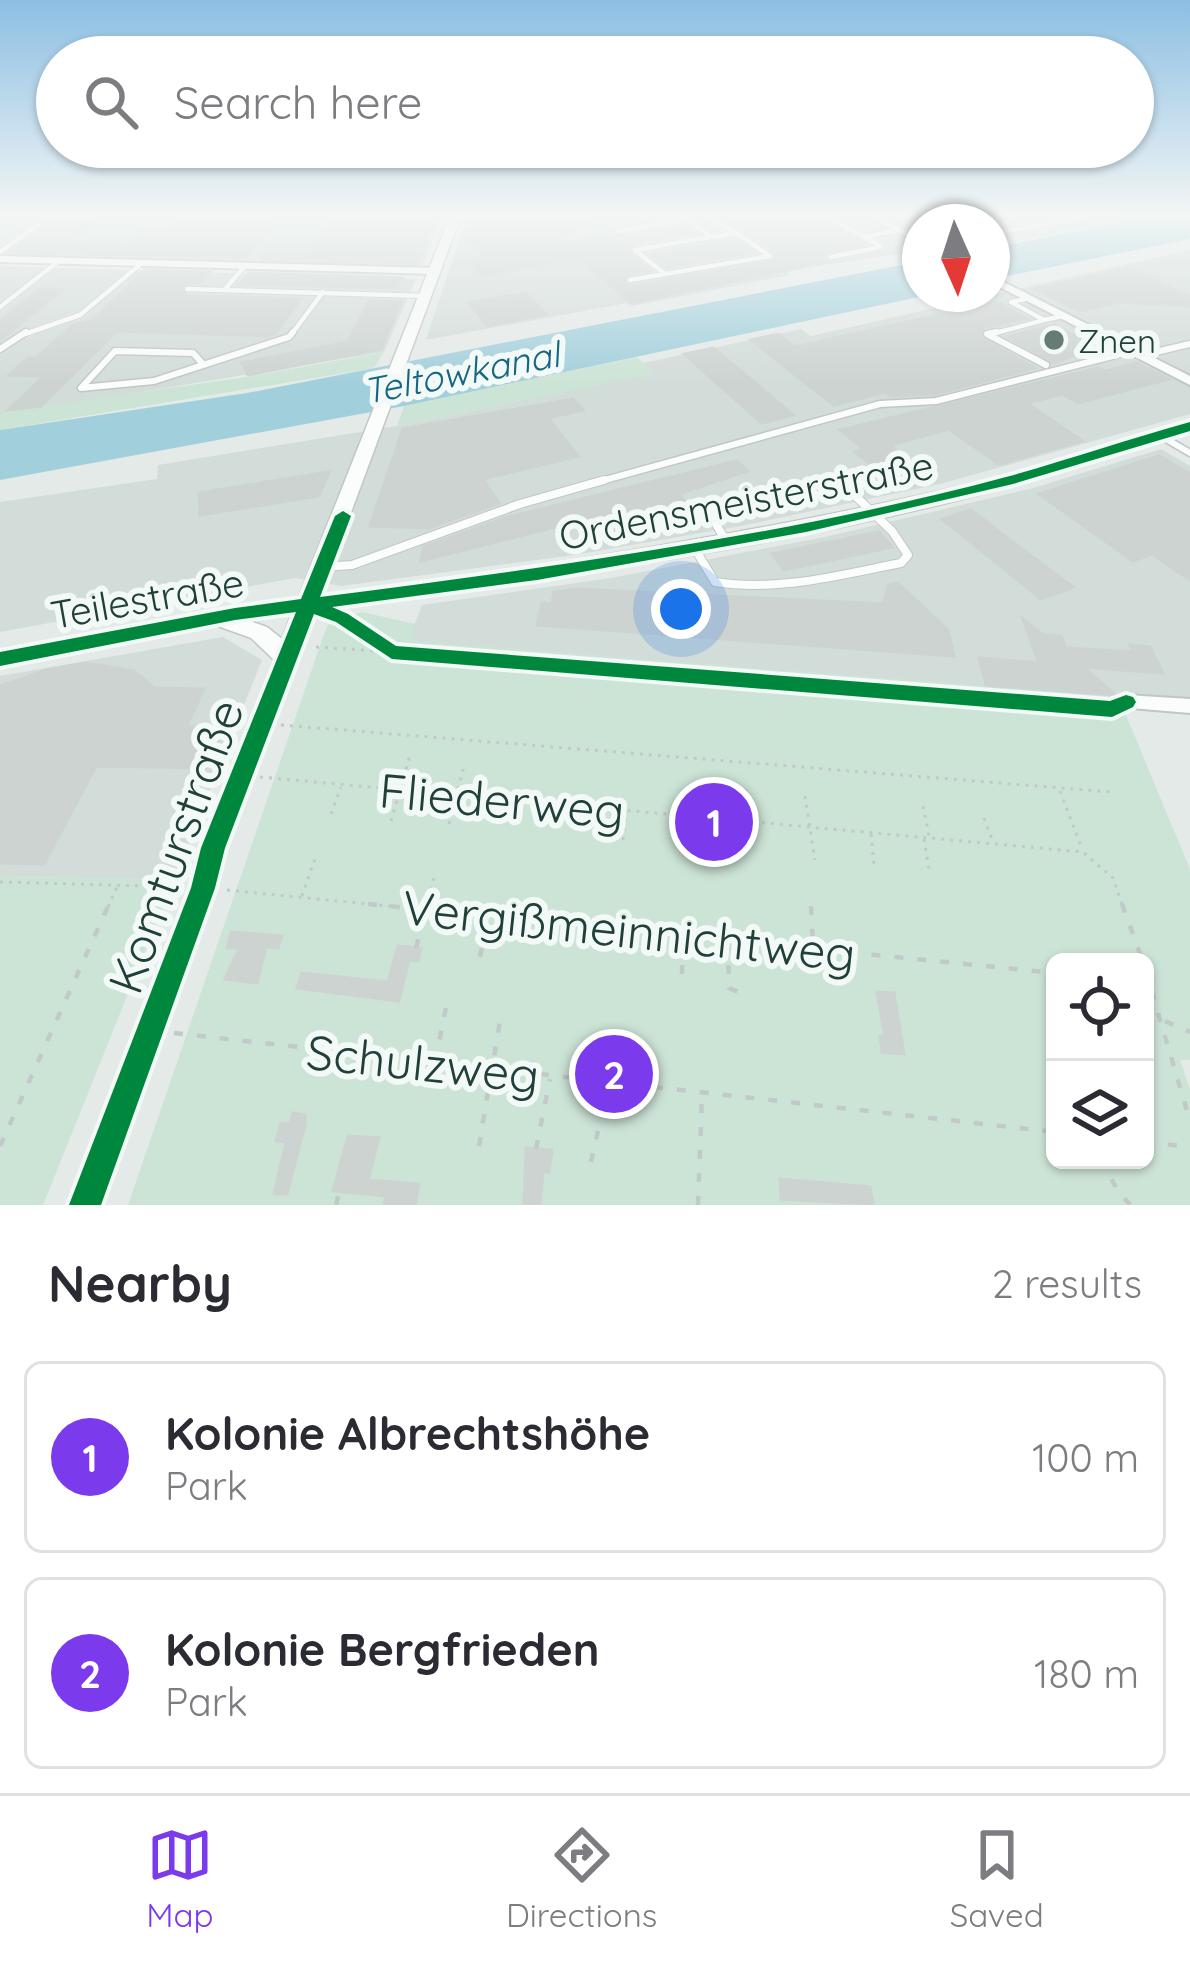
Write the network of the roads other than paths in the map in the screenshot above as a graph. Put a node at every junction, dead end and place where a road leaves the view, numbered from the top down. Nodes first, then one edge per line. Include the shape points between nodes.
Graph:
1 (44, 272) edge
2 (130, 272) edge
3 (240, 272) edge
4 (435, 272) edge
5 (675, 272) edge
6 (665, 274) joint
7 (630, 280) dead end
8 (1010, 288) edge
9 (187, 289) dead end
10 (224, 290) junction
11 (322, 292) junction
12 (425, 296) junction
13 (1030, 298) junction
14 (0, 307) edge
15 (1064, 316) junction
16 (1044, 320) junction
17 (1190, 344) edge
18 (0, 349) edge
19 (1137, 354) junction
20 (202, 363) junction
21 (1046, 365) dead end
22 (1190, 381) edge
23 (1190, 426) edge
24 (1160, 435) junction
25 (1190, 453) edge
26 (874, 513) junction
27 (728, 542) junction
28 (695, 548) junction
29 (321, 567) junction
30 (307, 604) junction
31 (215, 618) junction
32 (285, 658) junction
33 (0, 659) edge
34 (1126, 702) dead end
35 (1190, 706) edge
36 (85, 1205) edge

1 - 14 lane
2 - 18 lane via 80,315 33,327
3 - 10 lane
4 - 12 street, Komturstraße
5 - 6 lane
6 - 7 lane
8 - 13 street
9 - 10 lane
10 - 11 lane
11 - 12 lane
11 - 20 lane via 289,337
12 - 29 street, Komturstraße
13 - 15 street
13 - 16 lane via 1012,302
15 - 16 lane
15 - 19 street
16 - 21 lane via 988,334
17 - 19 lane
19 - 22 street
19 - 29 lane via 936,401 880,404 520,504 352,565
20 - 20 lane via 154,381 81,388 115,351 193,353
23 - 24 street, Ordensmeisterstraße
24 - 25 lane
24 - 26 street, Ordensmeisterstraße
26 - 27 street, Ordensmeisterstraße
26 - 27 lane via 848,489 711,516
26 - 28 lane via 904,545 907,560 809,582 727,584 716,582
27 - 28 street, Ordensmeisterstraße
28 - 30 street, Ordensmeisterstraße
29 - 30 street, Komturstraße
30 - 31 street, Teilestraße
30 - 32 street, Komturstraße
31 - 32 street via 259,630
31 - 33 street, Teilestraße
32 - 36 street, Komturstraße
34 - 35 street

